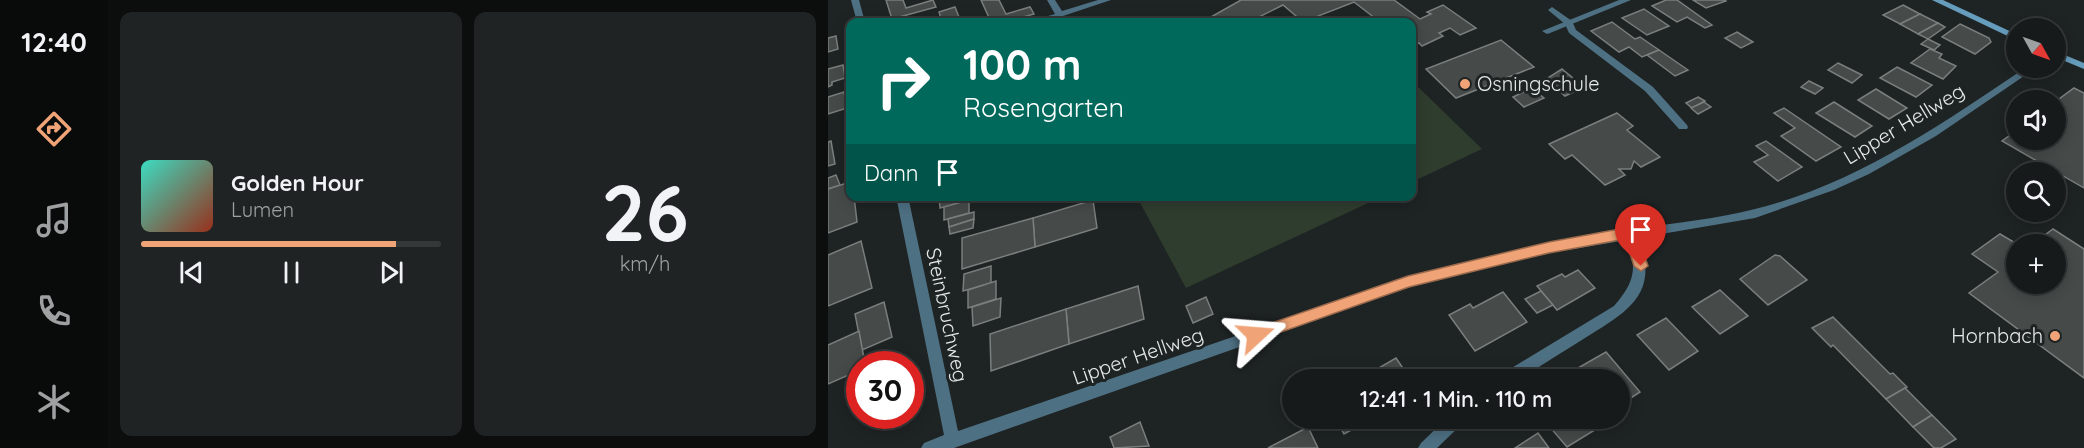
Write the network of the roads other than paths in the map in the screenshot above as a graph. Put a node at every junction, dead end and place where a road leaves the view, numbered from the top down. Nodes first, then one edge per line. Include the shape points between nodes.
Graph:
1 (855, 0) edge
2 (1051, 0) edge
3 (1107, 0) edge
4 (1627, 0) edge
5 (1936, 0) edge
6 (1552, 10) dead end
7 (1060, 15) junction
8 (860, 18) edge
9 (1050, 18) edge
10 (1569, 23) junction
11 (1547, 31) dead end
12 (2006, 32) edge
13 (2066, 59) edge
14 (2084, 66) edge
15 (2016, 78) edge
16 (1683, 127) dead end
17 (903, 201) edge
18 (1630, 232) junction
19 (1523, 369) edge
20 (1446, 429) edge
21 (953, 441) junction
22 (929, 448) edge
23 (1426, 448) edge

1 - 8 street
2 - 7 street
3 - 7 street
4 - 10 street
5 - 12 main road
6 - 10 street
7 - 9 street
10 - 11 street
10 - 16 street via 1572,31 1659,99
13 - 14 main road
15 - 18 street, Lipper Hellweg via 1898,155 1818,194 1755,214
17 - 21 street, Steinbruchweg
18 - 19 street via 1641,266 1633,295 1619,310
18 - 21 street, Lipper Hellweg via 1408,282
20 - 23 street
21 - 22 street, Lipper Hellweg

